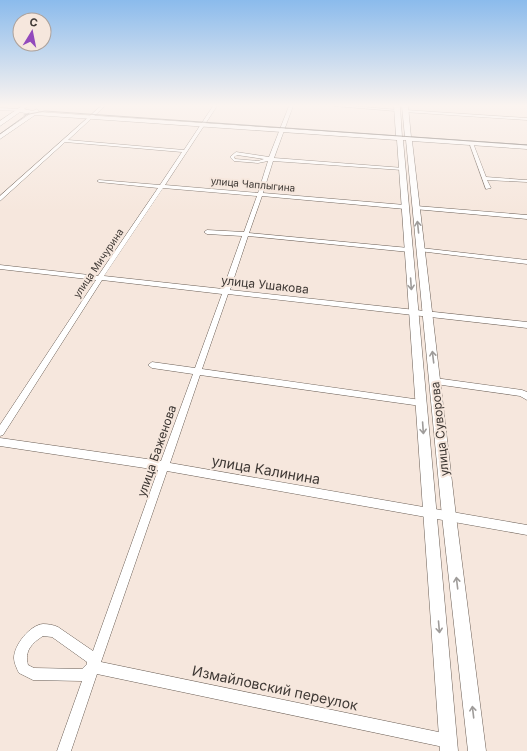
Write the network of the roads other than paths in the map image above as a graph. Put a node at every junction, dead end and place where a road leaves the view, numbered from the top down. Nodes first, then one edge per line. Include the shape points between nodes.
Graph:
1 (63, 141) joint
2 (191, 141) edge
3 (277, 141) edge
4 (404, 141) edge
5 (404, 141) edge
6 (449, 141) edge
7 (466, 141) edge
8 (471, 143) junction
9 (527, 145) edge
10 (185, 151) junction
11 (271, 159) junction
12 (402, 169) junction
13 (484, 178) junction
14 (99, 181) dead end
15 (525, 181) dead end
16 (161, 186) junction
17 (488, 188) dead end
18 (260, 194) junction
19 (0, 199) edge
20 (411, 207) junction
21 (527, 217) edge
22 (207, 232) dead end
23 (246, 234) junction
24 (415, 250) junction
25 (527, 262) edge
26 (0, 267) edge
27 (100, 278) junction
28 (225, 291) junction
29 (414, 312) junction
30 (428, 314) junction
31 (527, 325) edge
32 (152, 365) dead end
33 (196, 373) junction
34 (435, 381) junction
35 (527, 397) edge
36 (421, 403) junction
37 (0, 432) edge
38 (0, 442) edge
39 (164, 466) junction
40 (429, 513) junction
41 (449, 516) junction
42 (527, 530) edge
43 (94, 667) junction
44 (449, 746) edge
45 (64, 751) edge
46 (477, 751) edge

1 - 10 street
1 - 19 street
2 - 10 street, улица Мичурина
3 - 11 street, улица Баженова
4 - 12 main road, улица Суворова
5 - 20 main road, улица Суворова
6 - 8 main road
7 - 9 main road
8 - 9 main road
8 - 13 street
10 - 16 street, улица Мичурина
11 - 11 street via 241,153 236,153 232,157 234,160 258,162
11 - 12 street
11 - 18 street, улица Баженова
12 - 20 main road, улица Суворова
13 - 15 street
13 - 17 street
14 - 16 street, улица Чаплыгина
16 - 18 street, улица Чаплыгина
16 - 27 street, улица Мичурина
18 - 20 street, улица Чаплыгина
18 - 23 street, улица Баженова
20 - 21 street, улица Чаплыгина
20 - 24 main road, улица Суворова
22 - 23 street
23 - 24 street
23 - 28 street, улица Баженова
24 - 25 street
24 -> 29 main road, улица Суворова
24 - 30 main road, улица Суворова
26 - 27 street, улица Ушакова
27 - 28 street, улица Ушакова
27 - 37 street, улица Мичурина
28 - 29 street, улица Ушакова
28 - 33 street, улица Баженова
29 - 30 street, улица Ушакова
29 - 36 main road, улица Суворова
30 - 31 street, улица Ушакова
34 -> 30 main road, улица Суворова
32 - 33 street
33 - 36 street
33 - 39 street, улица Баженова
34 - 35 street via 522,393
34 - 41 main road, улица Суворова
36 -> 40 main road, улица Суворова
38 - 39 street, улица Калинина
39 - 40 street, улица Калинина
39 - 43 street, улица Баженова
40 - 41 street, улица Калинина
40 -> 44 main road, улица Суворова
41 - 42 street, улица Калинина
46 -> 41 main road, улица Суворова
43 - 43 street via 84,675 33,674 23,669 20,658 23,647 31,637 42,630 54,631 92,658
43 - 44 street, Измайловский переулок
43 - 45 street, улица Баженова

